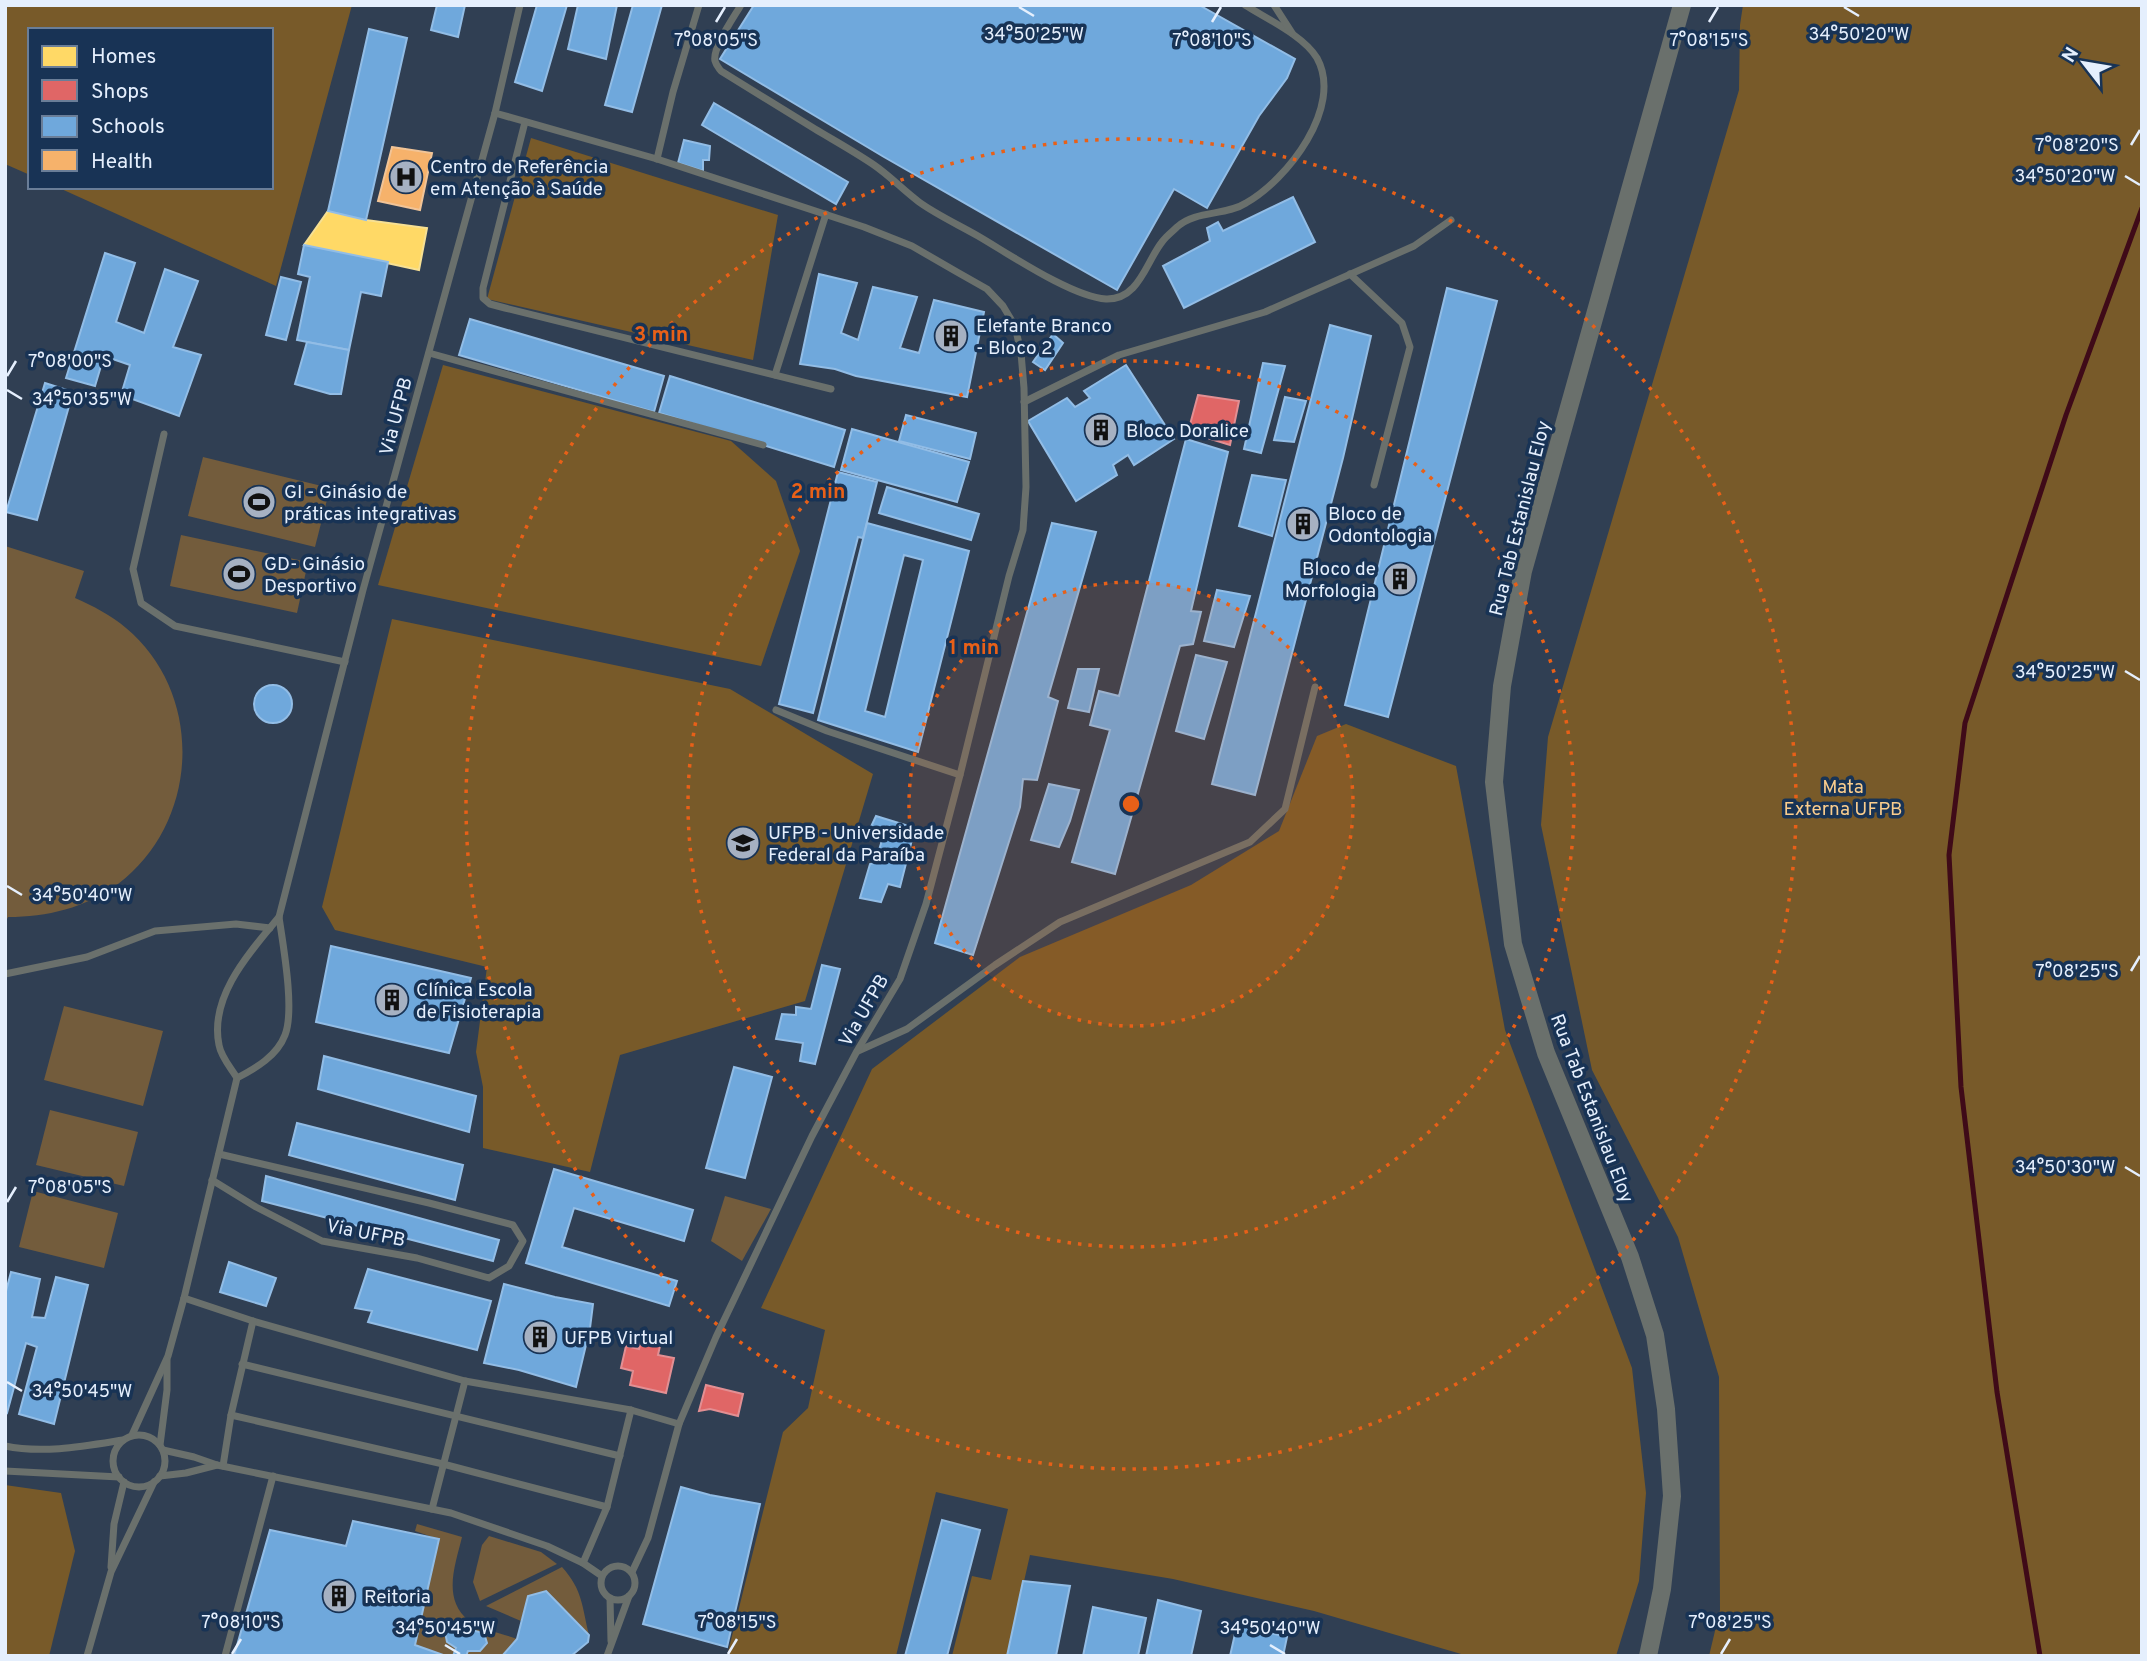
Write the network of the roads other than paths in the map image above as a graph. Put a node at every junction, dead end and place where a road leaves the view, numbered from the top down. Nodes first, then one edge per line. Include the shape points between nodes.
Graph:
1 (520, 5) edge
2 (699, 5) edge
3 (741, 5) edge
4 (1245, 5) edge
5 (1274, 5) edge
6 (1682, 5) edge
7 (1294, 37) junction
8 (495, 113) junction
9 (525, 122) junction
10 (657, 159) junction
11 (826, 214) junction
12 (1451, 220) dead end
13 (1350, 274) junction
14 (429, 353) junction
15 (775, 375) junction
16 (831, 389) dead end
17 (1024, 402) junction
18 (164, 434) dead end
19 (763, 446) dead end
20 (1374, 485) dead end
21 (345, 662) junction
22 (1315, 687) dead end
23 (776, 709) dead end
24 (960, 775) junction
25 (279, 917) junction
26 (270, 928) junction
27 (281, 930) junction
28 (5, 974) edge
29 (857, 1051) junction
30 (237, 1078) junction
31 (219, 1154) junction
32 (212, 1180) junction
33 (184, 1298) junction
34 (253, 1321) junction
35 (167, 1356) junction
36 (242, 1364) junction
37 (465, 1381) junction
38 (631, 1410) junction
39 (231, 1415) junction
40 (454, 1417) junction
41 (679, 1424) junction
42 (132, 1436) junction
43 (124, 1440) junction
44 (5, 1446) edge
45 (161, 1447) junction
46 (620, 1456) junction
47 (443, 1464) junction
48 (220, 1466) junction
49 (5, 1471) edge
50 (273, 1476) junction
51 (157, 1479) junction
52 (122, 1480) junction
53 (607, 1507) junction
54 (432, 1509) junction
55 (583, 1563) junction
56 (111, 1572) junction
57 (632, 1573) junction
58 (602, 1576) junction
59 (629, 1596) junction
60 (610, 1598) junction
61 (611, 1645) junction
62 (87, 1656) edge
63 (225, 1656) edge
64 (607, 1656) edge
65 (1648, 1656) edge

1 - 8 lane, Via UFPB
2 - 10 lane
3 - 7 lane via 715,56 721,71 874,165 919,202 1070,288 1107,299 1126,293 1137,283 1163,240 1181,223 1245,205 1290,166 1318,118 1324,91 1317,58
4 - 7 lane
5 - 7 lane
6 - 65 street, Rua Tab Estanislau Eloy via 1523,571 1502,686 1494,782 1516,956 1546,1053 1630,1257 1655,1335 1672,1496 1662,1589
8 - 9 lane, Via UFPB
8 - 14 lane, Via UFPB
9 - 10 lane, Via UFPB
9 - 15 lane via 484,298 505,308
10 - 11 lane, Via UFPB
11 - 15 lane
11 - 17 lane, Via UFPB via 912,246 987,289 1015,326
12 - 13 lane via 1414,246
13 - 17 lane via 1265,312 1119,355
13 - 20 lane via 1402,323 1410,347
14 - 19 lane
14 - 21 lane, Via UFPB
15 - 16 lane
17 - 24 lane, Via UFPB via 1023,530
18 - 21 lane via 133,569 141,603 175,626
21 - 25 lane, Via UFPB
22 - 29 lane via 1285,809 1250,842 1060,922 907,1029
23 - 24 lane via 839,736
24 - 29 lane, Via UFPB via 926,904 900,979
25 - 26 lane, Via UFPB
25 - 27 lane, Via UFPB
26 - 27 lane
26 - 28 lane via 236,924 155,931 87,957
26 - 30 lane, Via UFPB via 221,1002 219,1048
27 - 30 lane, Via UFPB via 289,1015 285,1035 266,1060
29 - 41 lane, Via UFPB via 716,1337
30 - 31 lane
31 - 32 lane
31 - 32 lane, Via UFPB via 513,1226 523,1241 509,1266 489,1278 417,1258 322,1241
32 - 33 lane
33 - 34 lane
33 - 35 lane
34 - 36 lane
34 - 37 lane
35 - 42 lane
35 - 45 lane
36 - 39 lane
36 - 40 lane
37 - 38 lane
37 - 40 lane
38 - 41 lane
38 - 46 lane
39 - 47 lane
39 - 48 lane
40 - 46 lane
40 - 47 lane
41 - 57 lane, Via UFPB via 648,1538
42 - 43 lane
42 - 45 lane via 152,1438
43 - 44 lane via 71,1448
43 - 52 lane via 113,1462
45 - 48 lane
45 - 51 lane via 165,1459
46 - 53 lane
47 - 53 lane
47 - 54 lane
48 - 50 lane
48 - 51 lane
49 - 52 lane
50 - 54 lane
50 - 63 lane
51 - 52 lane via 144,1486
51 - 56 lane
52 - 56 lane
53 - 55 lane
54 - 55 lane via 526,1538
55 - 58 lane
56 - 62 lane
57 - 58 lane via 617,1565
57 - 59 lane via 636,1582
58 - 60 lane via 602,1591
59 - 60 lane
59 - 61 lane
60 - 61 lane
61 - 64 lane

